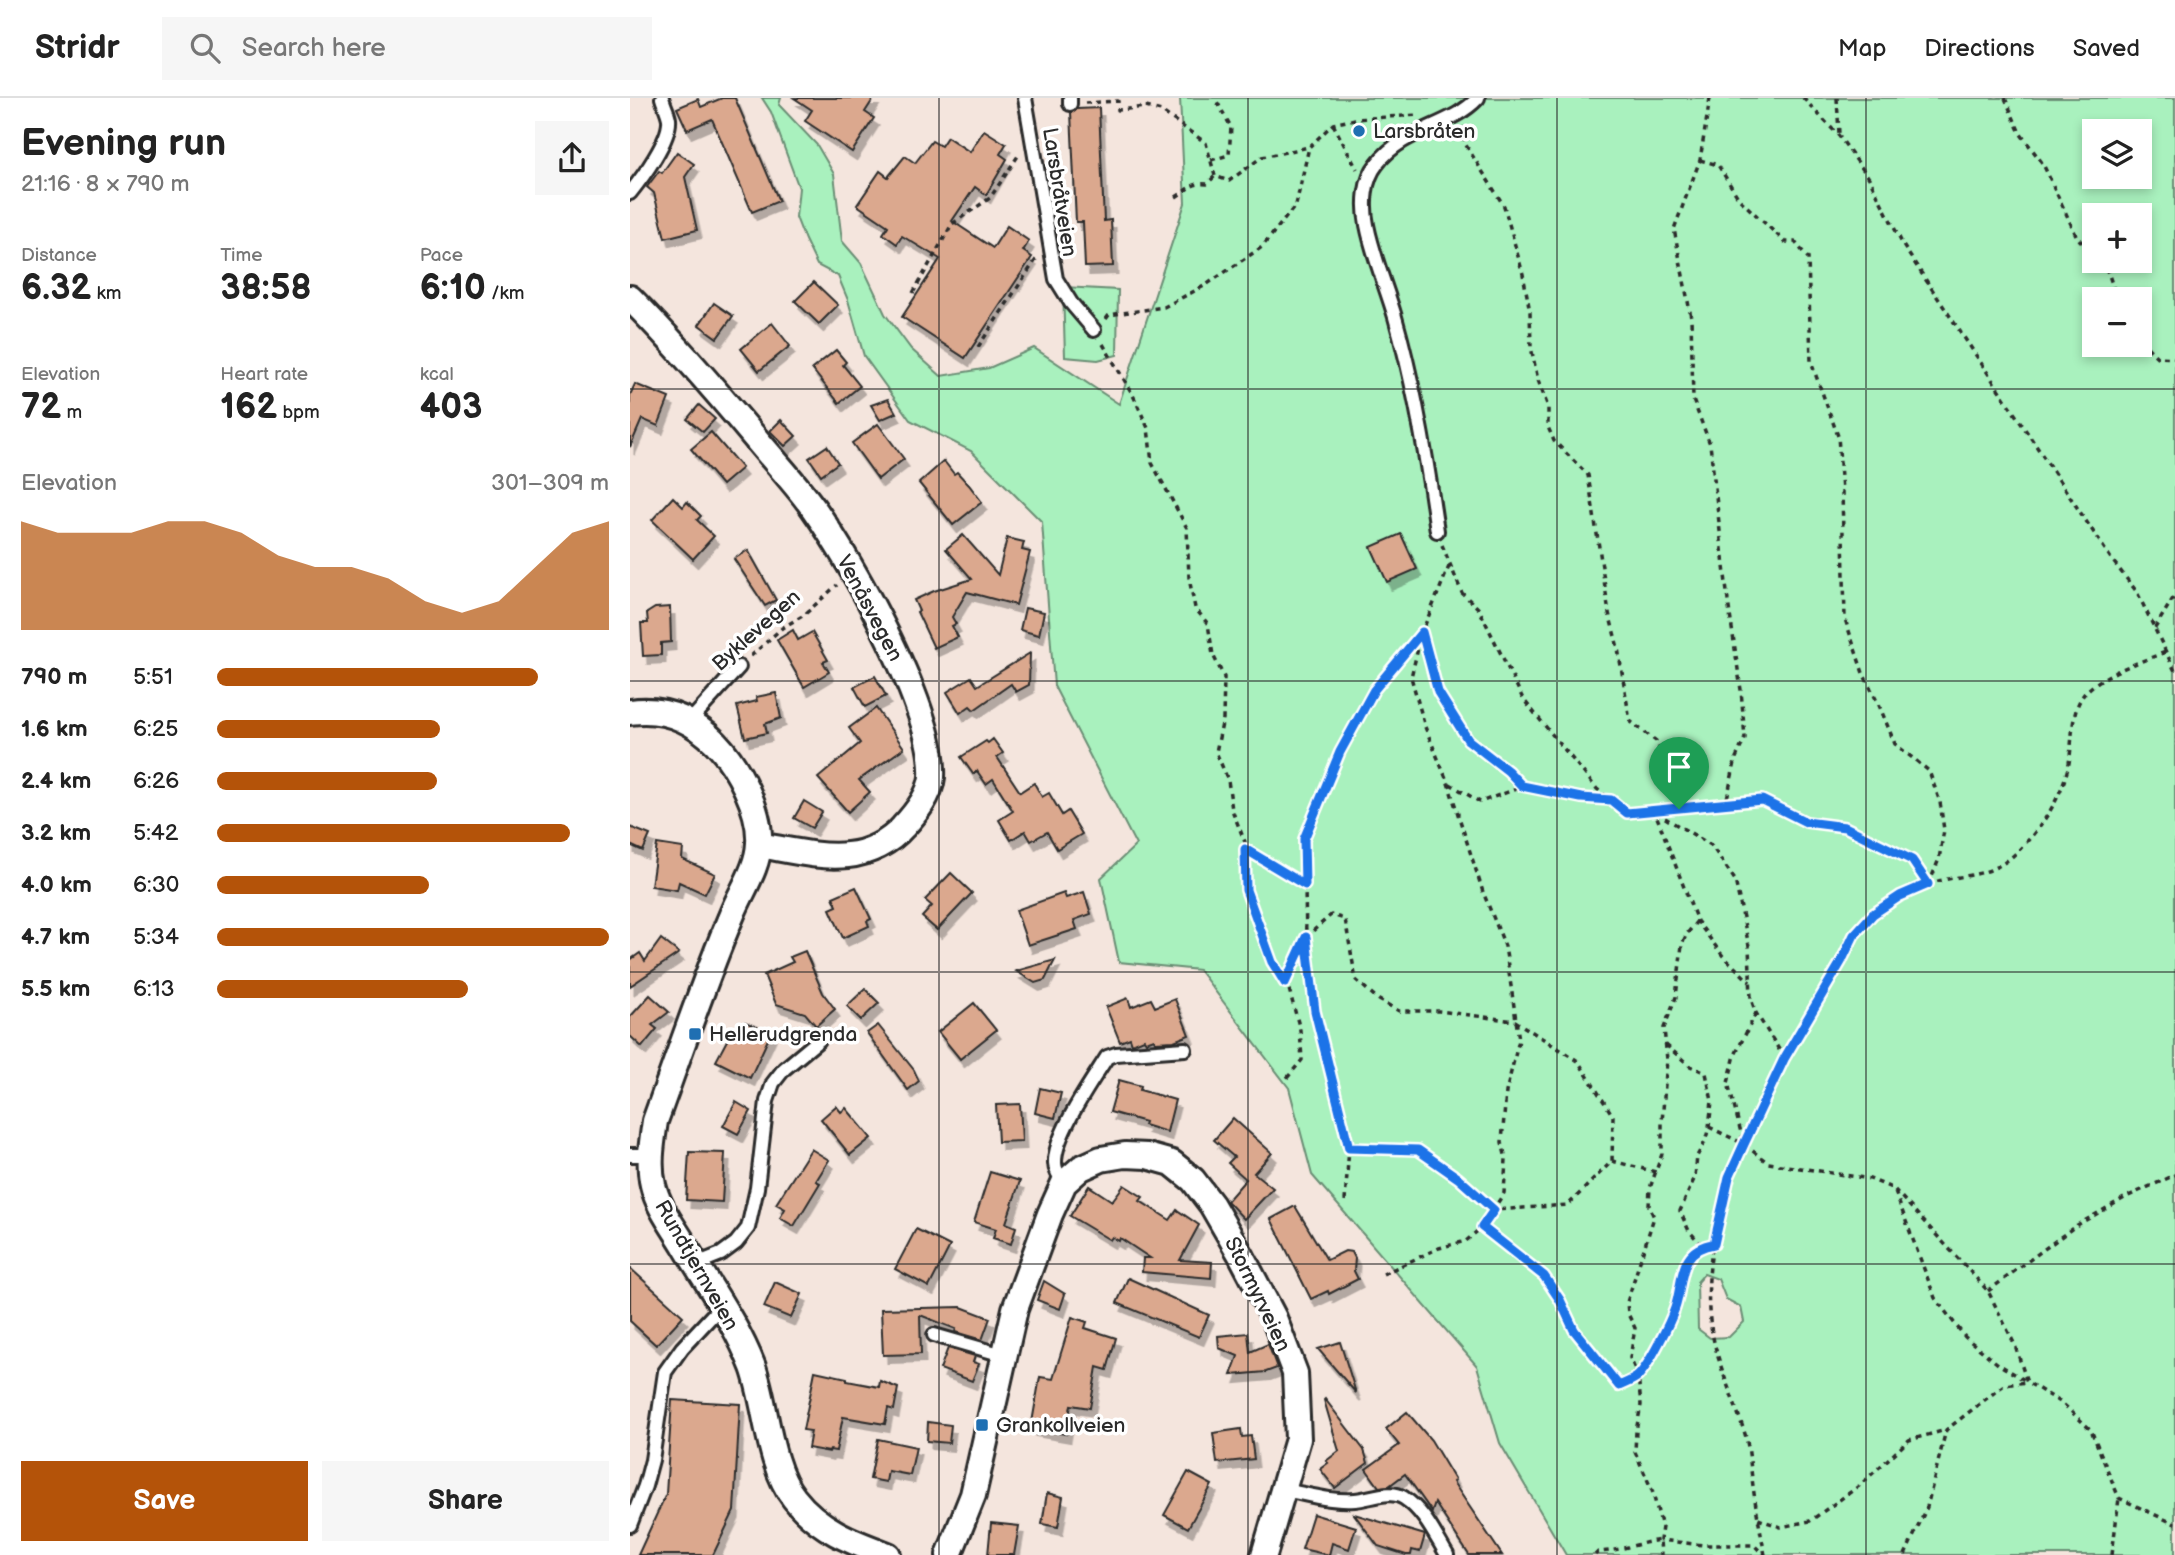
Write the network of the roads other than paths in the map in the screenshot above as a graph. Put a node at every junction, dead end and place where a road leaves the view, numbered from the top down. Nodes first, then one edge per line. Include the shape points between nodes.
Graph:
1 (662, 98) edge
2 (1025, 98) edge
3 (1478, 98) edge
4 (630, 193) edge
5 (630, 298) edge
6 (1094, 330) road end
7 (1437, 531) road end
8 (740, 667) road end
9 (630, 712) edge
10 (690, 721) junction
11 (760, 845) junction
12 (819, 1040) dead end
13 (1185, 1049) dead end
14 (640, 1155) edge
15 (1064, 1183) junction
16 (696, 1264) junction
17 (722, 1305) junction
18 (934, 1335) dead end
19 (1003, 1354) junction
20 (1284, 1490) junction
21 (635, 1506) edge
22 (630, 1525) edge
23 (888, 1555) edge
24 (949, 1555) edge
25 (1264, 1555) edge
26 (1447, 1555) edge

1 - 4 lane via 668,128
2 - 6 lane, Larsbråtveien via 1053,270 1062,291
3 - 7 lane via 1466,110 1401,141 1388,152 1368,177 1365,198 1367,225 1395,318 1424,443
5 - 11 street, Venåsvegen via 669,337 814,509 853,573 917,703 931,755 932,780 914,815 899,832 866,852 813,855
8 - 10 lane, Byklevegen
9 - 10 street, Rundtjernveien via 657,711
10 - 11 street, Rundtjernveien via 722,750 739,775 750,799
11 - 14 street, Rundtjernveien
12 - 16 lane via 784,1069 769,1093 748,1228 721,1254
13 - 15 lane via 1107,1057 1057,1150 1057,1172
14 - 16 street, Rundtjernveien via 661,1208
15 - 19 street via 1038,1242
15 - 20 street, Stormyrveien via 1101,1159 1147,1156 1172,1163 1212,1205 1274,1318 1295,1373 1298,1439
16 - 17 street, Rundtjernveien
17 - 21 lane via 665,1372 652,1460
17 - 23 street, Rundtjernveien via 752,1364 773,1447 792,1496 810,1517 833,1532
18 - 19 lane
19 - 24 street via 973,1495
20 - 25 street, Stormyrveien
20 - 26 lane via 1334,1500 1402,1496 1420,1513
21 - 22 lane

